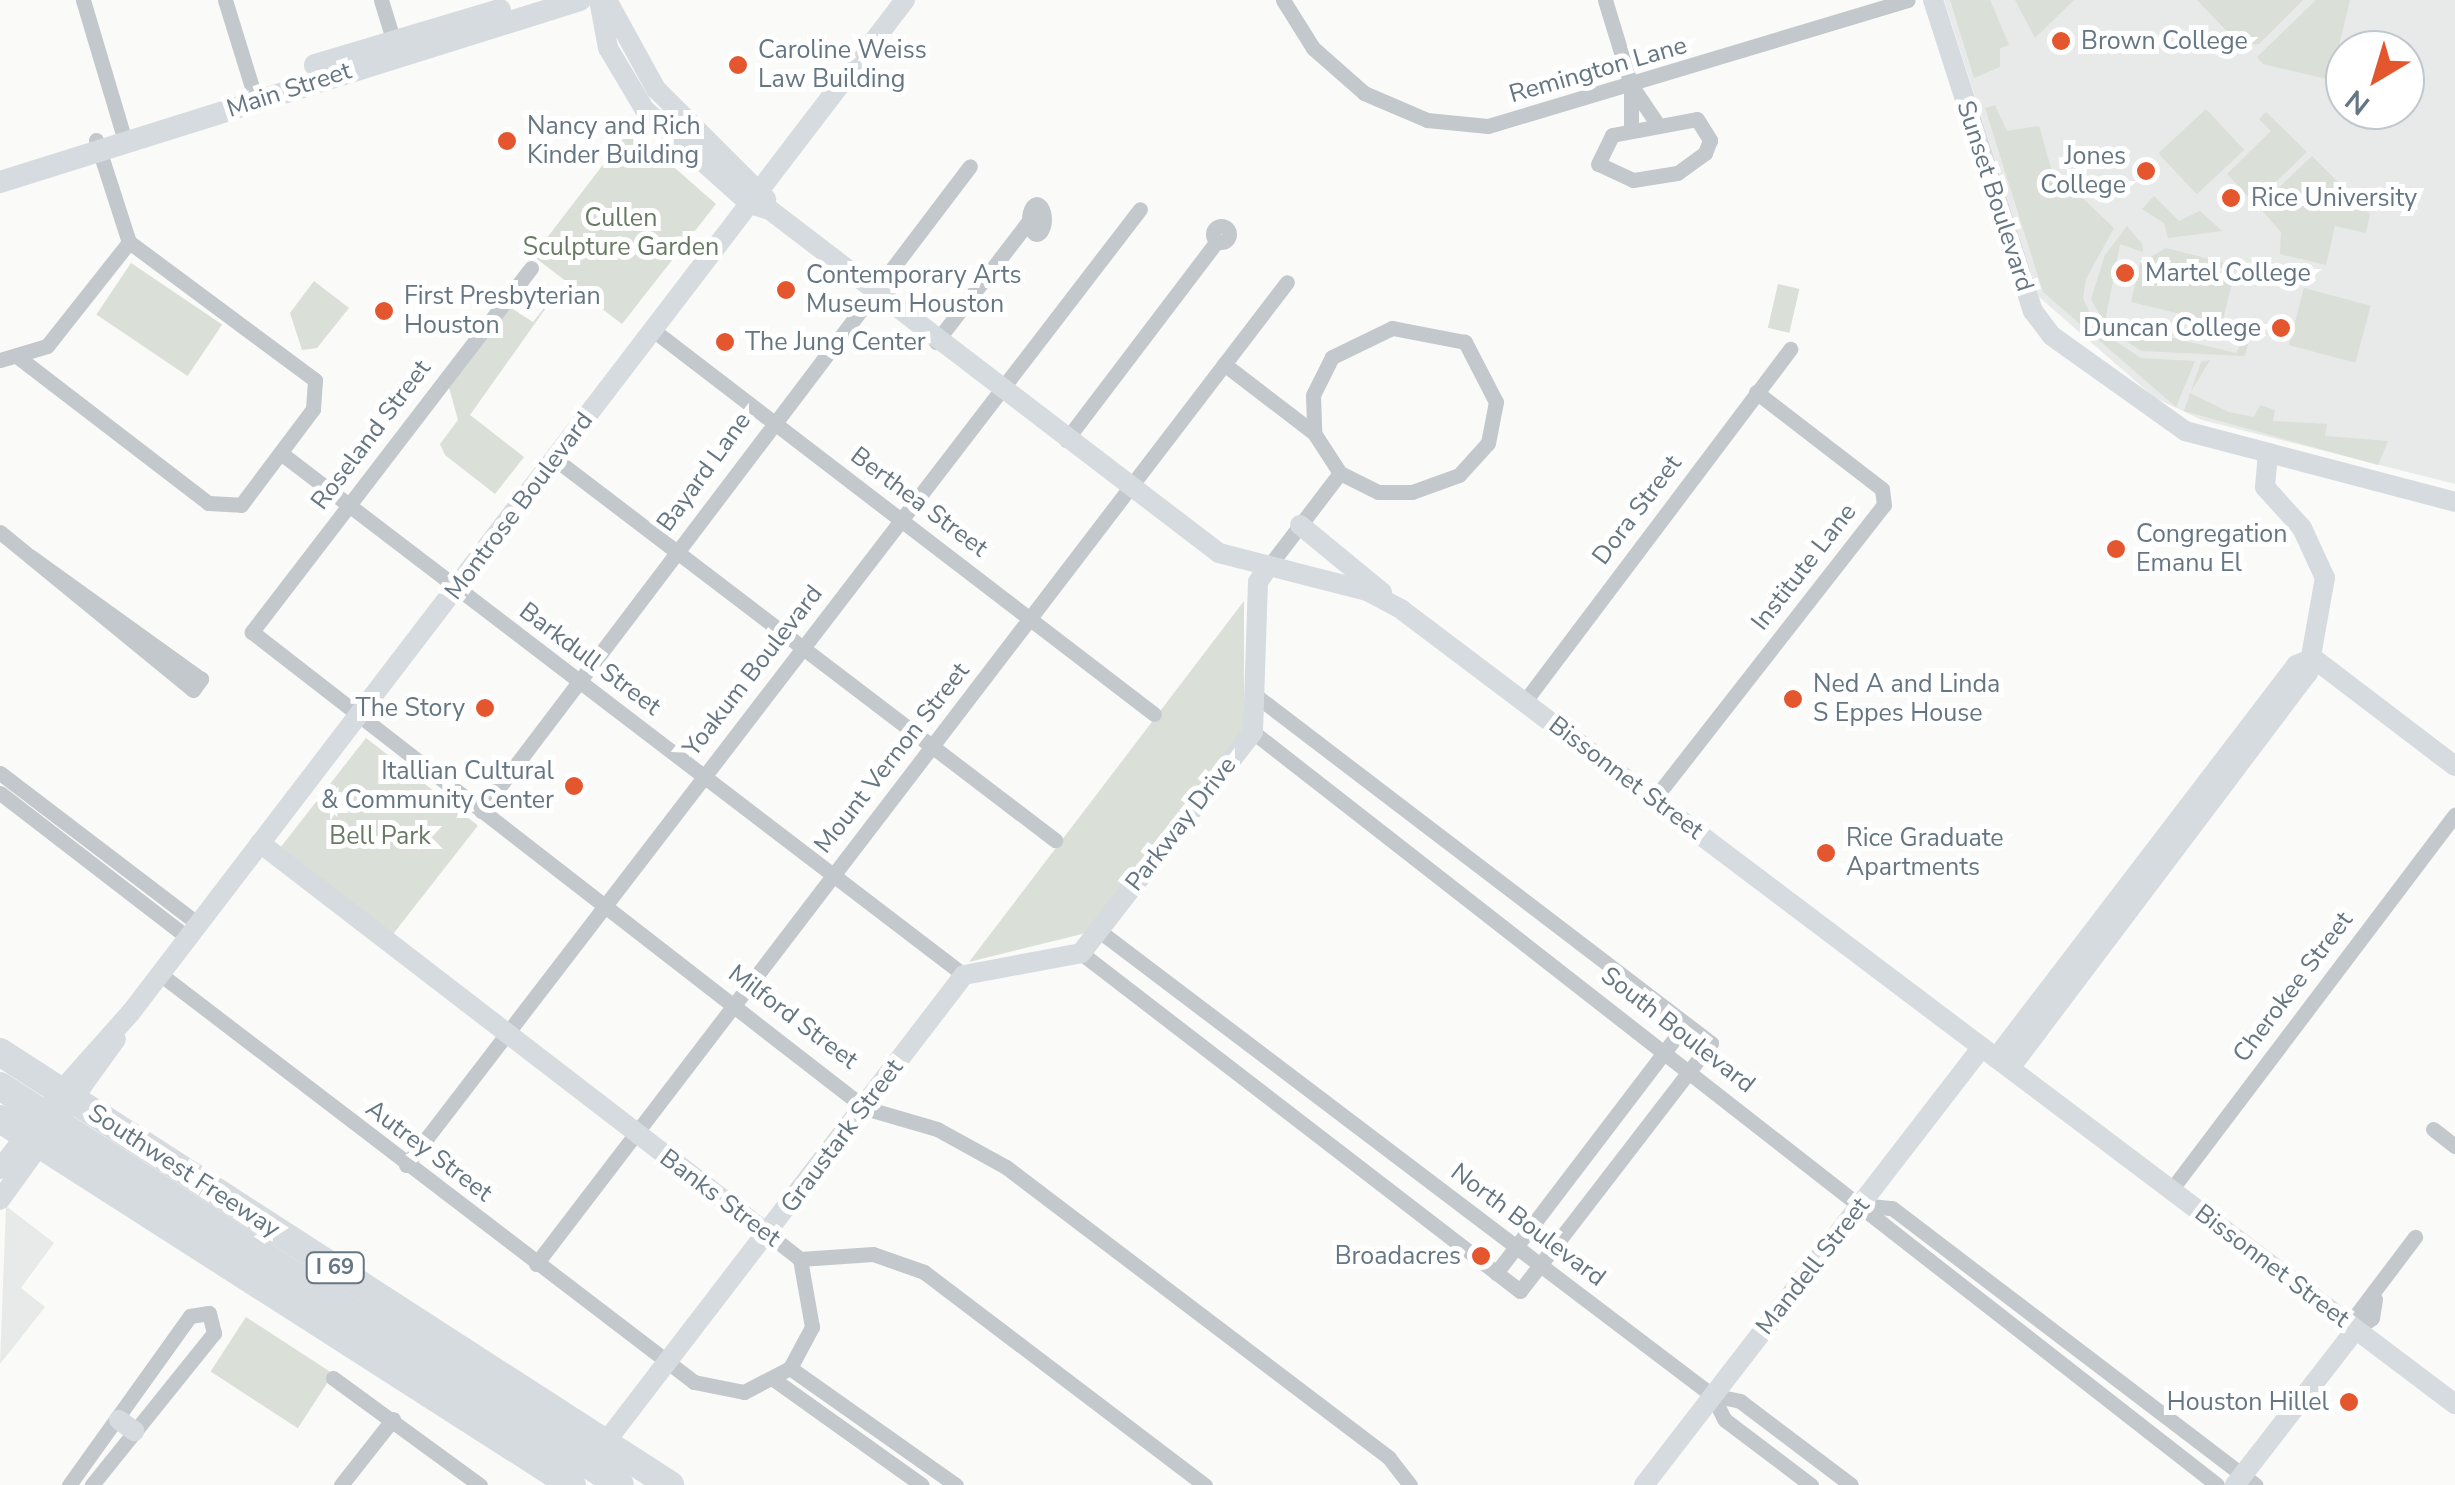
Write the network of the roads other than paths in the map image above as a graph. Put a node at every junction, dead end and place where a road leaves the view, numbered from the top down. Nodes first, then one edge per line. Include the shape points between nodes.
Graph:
1 (83, 0) edge
2 (225, 0) edge
3 (381, 0) edge
4 (537, 0) edge
5 (580, 0) edge
6 (603, 0) edge
7 (906, 0) edge
8 (1283, 0) edge
9 (1604, 0) edge
10 (1907, 0) edge
11 (1933, 0) edge
12 (393, 40) junction
13 (1631, 85) junction
14 (252, 86) junction
15 (1656, 122) junction
16 (1631, 128) junction
17 (122, 132) junction
18 (98, 146) junction
19 (970, 166) dead end
20 (0, 168) edge
21 (0, 182) edge
22 (761, 200) junction
23 (1140, 209) dead end
24 (1032, 217) dead end
25 (1217, 241) dead end
26 (130, 242) junction
27 (531, 268) dead end
28 (1287, 282) dead end
29 (872, 292) junction
30 (653, 330) junction
31 (936, 342) junction
32 (1790, 349) dead end
33 (18, 358) junction
34 (0, 360) edge
35 (1224, 364) junction
36 (1001, 392) junction
37 (1756, 392) junction
38 (772, 422) junction
39 (1314, 433) junction
40 (1066, 440) junction
41 (282, 454) junction
42 (2268, 455) junction
43 (554, 459) junction
44 (1340, 473) junction
45 (1130, 487) junction
46 (2455, 502) edge
47 (349, 506) junction
48 (900, 520) junction
49 (1300, 525) junction
50 (0, 532) edge
51 (676, 551) junction
52 (31, 557) junction
53 (1266, 570) junction
54 (455, 588) junction
55 (1402, 610) junction
56 (1030, 619) junction
57 (252, 632) joint
58 (803, 648) junction
59 (2313, 658) junction
60 (578, 681) junction
61 (1260, 698) junction
62 (1525, 702) junction
63 (1154, 714) dead end
64 (358, 716) junction
65 (1253, 732) junction
66 (932, 748) junction
67 (2455, 766) edge
68 (0, 773) edge
69 (703, 777) junction
70 (9, 793) edge
71 (1654, 799) junction
72 (481, 810) junction
73 (2455, 814) edge
74 (1055, 840) dead end
75 (260, 844) junction
76 (1482, 868) junction
77 (831, 876) junction
78 (1463, 894) junction
79 (605, 905) junction
80 (1098, 930) junction
81 (193, 931) junction
82 (1081, 953) junction
83 (160, 974) junction
84 (964, 975) junction
85 (734, 1004) junction
86 (1686, 1024) junction
87 (507, 1034) junction
88 (1665, 1051) junction
89 (0, 1052) edge
90 (1996, 1058) junction
91 (1690, 1070) junction
92 (0, 1086) edge
93 (1315, 1095) junction
94 (865, 1108) junction
95 (0, 1120) edge
96 (1297, 1120) junction
97 (2433, 1129) dead end
98 (636, 1133) junction
99 (2455, 1146) edge
100 (406, 1165) junction
101 (6, 1173) edge
102 (2171, 1190) junction
103 (0, 1200) edge
104 (1862, 1205) junction
105 (768, 1234) junction
106 (2415, 1237) dead end
107 (1516, 1248) junction
108 (800, 1260) junction
109 (536, 1264) junction
110 (1540, 1266) junction
111 (1496, 1274) junction
112 (2356, 1329) junction
113 (670, 1365) junction
114 (790, 1368) junction
115 (333, 1378) dead end
116 (776, 1382) junction
117 (1712, 1395) junction
118 (2455, 1404) edge
119 (393, 1419) junction
120 (126, 1426) junction
121 (2244, 1482) edge
122 (69, 1485) edge
123 (92, 1485) edge
124 (341, 1485) edge
125 (480, 1485) edge
126 (572, 1485) edge
127 (620, 1485) edge
128 (670, 1485) edge
129 (922, 1485) edge
130 (956, 1485) edge
131 (1205, 1485) edge
132 (1410, 1485) edge
133 (1644, 1485) edge
134 (1811, 1485) edge
135 (1851, 1485) edge
136 (2217, 1485) edge

1 - 17 street
2 - 14 street
3 - 12 street
4 - 12 main road, Main Street
5 - 18 main road, Main Street
6 - 22 main road, Bissonnet Street via 656,90
7 - 22 main road, Montrose Boulevard
8 - 13 street, Remington Lane via 1336,72 1428,120 1512,122
9 - 13 street
10 - 13 street, Remington Lane
11 - 42 main road, Sunset Boulevard via 2042,324 2184,431
12 - 14 main road, Main Street
13 - 15 street
13 - 16 street
14 - 17 main road, Main Street
15 - 16 street
15 - 16 street via 1697,119 1710,140 1706,153 1664,178 1605,174 1600,147
17 - 18 main road, Main Street
18 - 20 main road, Main Street
18 - 21 main road, Main Street
18 - 26 street
19 - 29 street, Bayard Lane
22 - 29 main road, Bissonnet Street
22 - 30 main road, Montrose Boulevard
23 - 36 street, Yoakum Boulevard
24 - 31 street
25 - 40 street
26 - 33 street via 46,346
26 - 41 street via 316,380 318,399
27 - 47 street, Roseland Street
28 - 35 street, Mount Vernon Street
29 - 31 main road, Bissonnet Street
29 - 38 street, Bayard Lane
30 - 38 street, Berthea Street
30 - 43 main road, Montrose Boulevard
31 - 36 main road, Bissonnet Street
32 - 37 street, Dora Street
33 - 34 street
33 - 41 street via 218,508 240,506
35 - 39 street
35 - 45 street, Mount Vernon Street
36 - 40 main road, Bissonnet Street
36 - 48 street, Yoakum Boulevard
37 - 62 street, Dora Street
37 - 71 street, Institute Lane via 1882,489 1884,505
38 - 48 street, Berthea Street
38 - 51 street, Bayard Lane
39 - 44 street
39 - 44 street via 1321,372 1361,336 1435,329 1483,363 1496,416 1488,443 1460,474 1393,493
40 - 45 main road, Bissonnet Street
41 - 47 street, Barkdull Street
42 - 46 main road, Sunset Boulevard
42 - 59 main road via 2265,486 2302,528 2325,578
43 - 51 street
43 - 54 main road, Montrose Boulevard
44 - 49 street
45 - 53 main road, Bissonnet Street via 1218,553
45 - 56 street, Mount Vernon Street
47 - 54 street, Barkdull Street
47 - 57 street, Roseland Street
48 - 56 street, Berthea Street
48 - 58 street, Yoakum Boulevard
49 - 53 street
49 - 55 main road
50 - 52 street
51 - 58 street
51 - 60 street, Bayard Lane
52 - 52 street via 41,572 193,690 201,678
53 - 55 main road, Bissonnet Street via 1350,586
53 - 61 main road, Parkway Drive via 1258,582
54 - 60 street, Barkdull Street
54 - 64 main road, Montrose Boulevard
55 - 62 main road, Bissonnet Street
56 - 63 street, Berthea Street
56 - 66 street, Mount Vernon Street
57 - 64 street, Milford Street
58 - 66 street
58 - 69 street, Yoakum Boulevard
59 - 67 main road
59 - 90 main road, Mandell Street
60 - 69 street, Barkdull Street
60 - 72 street, Bayard Lane
61 - 65 main road, Parkway Drive
61 - 76 street, South Boulevard
62 - 71 main road, Bissonnet Street
64 - 72 street, Milford Street
64 - 75 main road, Montrose Boulevard
65 - 78 street, South Boulevard
65 - 80 main road, Parkway Drive
66 - 74 street
66 - 77 street, Mount Vernon Street
68 - 70 street
69 - 77 street, Barkdull Street
69 - 79 street, Yoakum Boulevard
70 - 81 street
71 - 90 main road, Bissonnet Street
72 - 79 street, Milford Street
73 - 102 street, Cherokee Street
75 - 81 main road, Montrose Boulevard
75 - 87 main road, Banks Street
76 - 78 street
76 - 86 street, South Boulevard
77 - 84 street, Barkdull Street
77 - 85 street, Mount Vernon Street
78 - 88 street, South Boulevard
79 - 85 street, Milford Street
79 - 87 street, Yoakum Boulevard
80 - 82 main road, Parkway Drive
80 - 93 street, North Boulevard
81 - 83 main road, Montrose Boulevard
82 - 84 main road
82 - 96 street
83 - 100 street, Autrey Street
83 - 101 main road, Montrose Boulevard
84 - 94 main road, Graustark Street
85 - 94 street, Milford Street
85 - 98 street, Mount Vernon Street
86 - 88 street
86 - 91 street, South Boulevard via 1711,1042
87 - 98 main road, Banks Street
87 - 100 street, Yoakum Boulevard
88 - 91 street, South Boulevard
88 - 107 street
89 - 128 highway, Southwest Freeway / I 69
90 - 102 main road, Bissonnet Street
90 - 104 main road, Mandell Street
91 - 104 street, South Boulevard
91 - 110 street
92 - 127 highway
93 - 96 street
93 - 107 street, North Boulevard
94 - 105 main road, Graustark Street
94 - 132 street, Milford Street via 938,1129 1006,1166 1389,1458
95 - 126 highway, I 69
96 - 111 street
97 - 99 street
98 - 105 main road, Banks Street
98 - 109 street, Mount Vernon Street
100 - 109 street, Autrey Street
101 - 103 main road, Montrose Boulevard
102 - 112 main road, Bissonnet Street
104 - 117 main road, Mandell Street
104 - 121 street, South Boulevard via 1892,1208
104 - 136 street, South Boulevard
105 - 108 street, Banks Street
105 - 113 main road, Graustark Street
106 - 112 street via 2375,1299 2353,1319
107 - 110 street, North Boulevard
107 - 111 street
108 - 114 street via 812,1327
108 - 131 street, Banks Street via 873,1254 912,1266
109 - 113 street, Autrey Street
110 - 111 street via 1520,1291
110 - 117 street, North Boulevard
112 - 118 main road, Bissonnet Street
112 - 121 main road
113 - 116 street, Autrey Street via 721,1391
113 - 126 main road, Graustark Street
114 - 116 street
114 - 130 street
115 - 119 street
116 - 129 street
117 - 133 main road, Mandell Street
117 - 134 street, North Boulevard via 1726,1420
117 - 135 street, North Boulevard via 1740,1401
119 - 124 street
119 - 125 street
120 - 120 street via 214,1334 209,1313 190,1316
120 - 122 street
120 - 123 street

